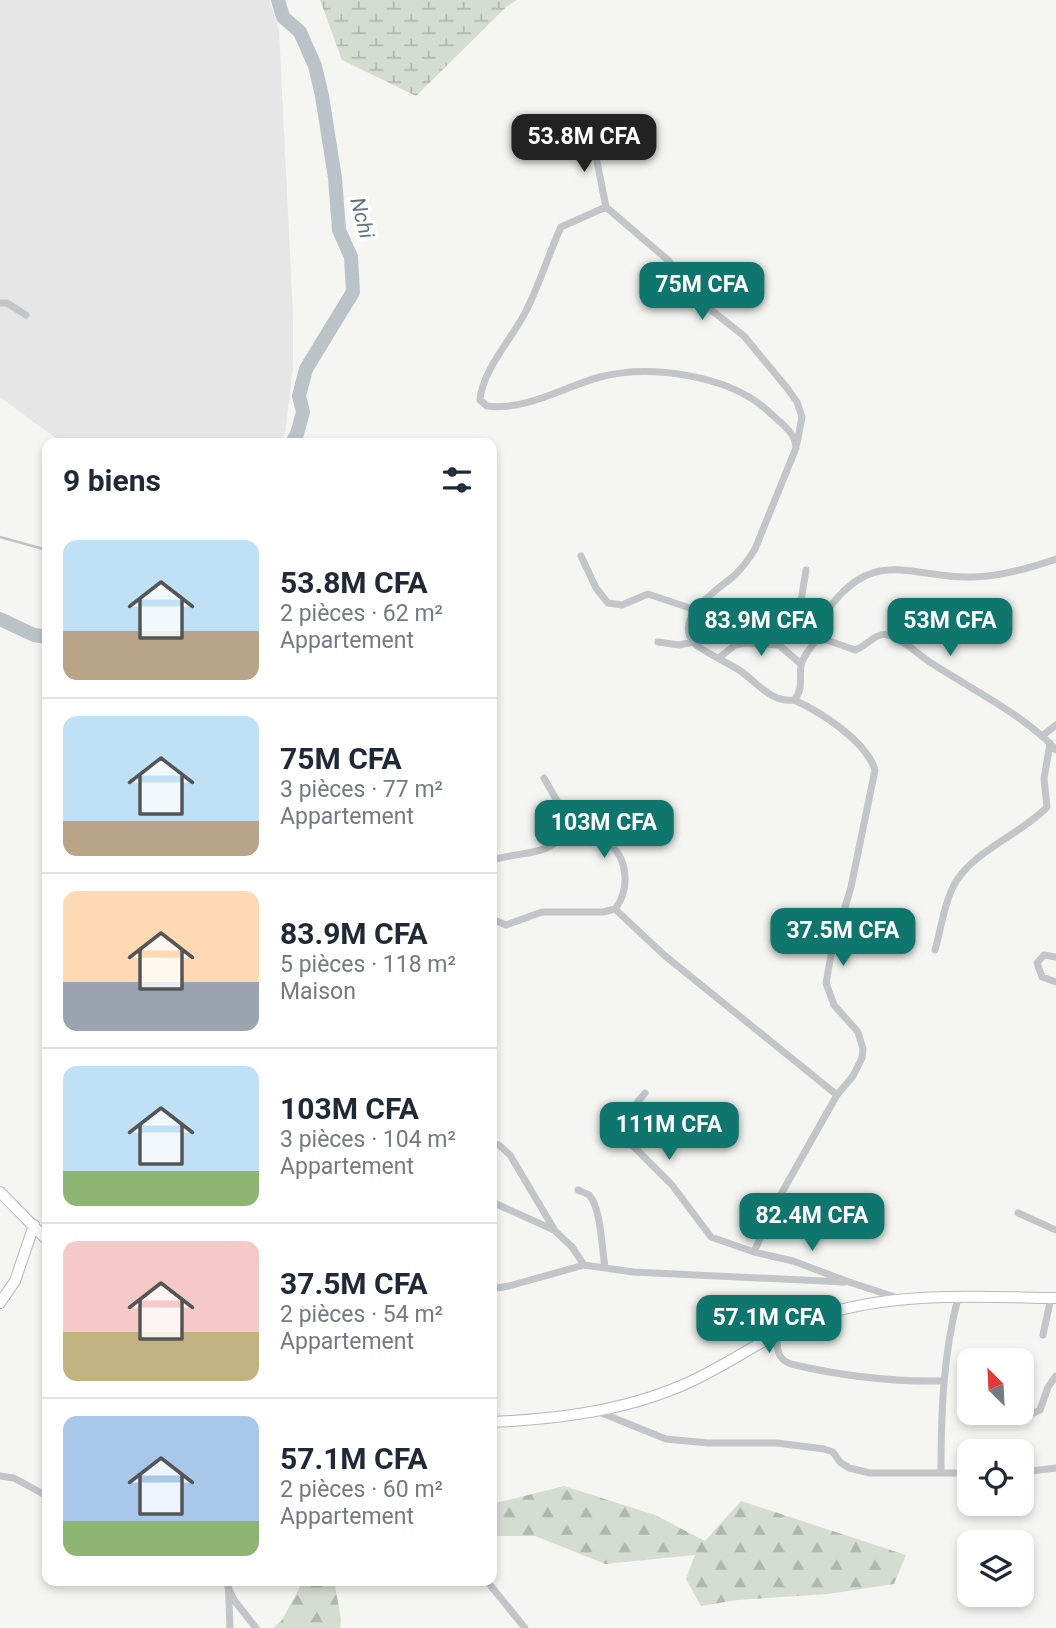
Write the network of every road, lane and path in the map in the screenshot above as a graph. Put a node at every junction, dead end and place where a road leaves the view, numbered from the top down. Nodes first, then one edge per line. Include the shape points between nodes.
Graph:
1 (592, 136) dead end
2 (606, 207) junction
3 (0, 303) edge
4 (26, 315) dead end
5 (797, 444) junction
6 (581, 556) dead end
7 (1056, 559) edge
8 (806, 570) dead end
9 (696, 610) junction
10 (818, 636) junction
11 (658, 642) dead end
12 (693, 642) junction
13 (779, 645) junction
14 (720, 657) junction
15 (801, 664) junction
16 (794, 700) junction
17 (1056, 725) edge
18 (1042, 736) junction
19 (1050, 743) junction
20 (1056, 750) edge
21 (544, 778) dead end
22 (576, 825) junction
23 (497, 859) edge
24 (615, 909) junction
25 (497, 921) edge
26 (934, 950) dead end
27 (1056, 957) edge
28 (1056, 982) edge
29 (645, 1093) dead end
30 (837, 1095) junction
31 (497, 1144) edge
32 (578, 1190) dead end
33 (0, 1192) edge
34 (497, 1204) edge
35 (1018, 1213) dead end
36 (34, 1226) junction
37 (554, 1230) junction
38 (1056, 1230) edge
39 (42, 1235) edge
40 (754, 1252) junction
41 (584, 1265) junction
42 (604, 1267) junction
43 (849, 1282) junction
44 (497, 1288) edge
45 (958, 1298) junction
46 (1054, 1298) edge
47 (902, 1299) junction
48 (0, 1303) edge
49 (777, 1333) junction
50 (1043, 1335) dead end
51 (1056, 1376) edge
52 (944, 1381) junction
53 (600, 1412) junction
54 (1034, 1413) edge
55 (497, 1422) edge
56 (1056, 1468) edge
57 (1034, 1471) edge
58 (941, 1473) junction
59 (957, 1473) edge
60 (0, 1476) edge
61 (42, 1493) edge
62 (228, 1586) edge
63 (229, 1586) edge
64 (491, 1586) edge
65 (230, 1628) edge
66 (256, 1628) edge
67 (525, 1628) edge

1 - 2 street
2 - 5 street via 669,261 691,294 744,336 787,388 802,417
2 - 5 street via 561,227 526,312 498,356 480,400 491,407 523,404 617,373 691,376 723,383 751,397
3 - 4 street
5 - 9 street via 748,561
6 - 9 street via 608,603 622,605 648,594
7 - 10 street via 972,577 879,570 832,603
8 - 13 street via 801,601
9 - 12 street via 689,624
10 - 15 street
10 - 18 street via 855,650 877,636 890,635
11 - 12 street
12 - 14 street
13 - 14 street via 744,643
13 - 15 street
14 - 16 street via 771,695
15 - 16 street via 800,694
16 - 30 street via 823,714 864,749 876,770 827,983 834,1005 858,1032 863,1049 858,1068
17 - 18 street
18 - 19 street
19 - 20 street
19 - 26 street via 1044,779 1047,807 995,844 953,886
21 - 22 street
22 - 23 street via 551,848
22 - 24 street via 613,846 623,866 626,888
24 - 25 street via 542,912 506,925
24 - 30 street via 664,955
27 - 28 street via 1044,955 1037,963 1042,977
29 - 40 street via 621,1122 620,1133 672,1185 705,1233
30 - 40 street
31 - 37 street via 510,1155
32 - 42 street via 593,1202
33 - 36 main road
34 - 37 street
35 - 38 street
36 - 39 main road
36 - 48 main road via 15,1281
37 - 41 street
40 - 43 street
41 - 42 street
41 - 44 street
42 - 43 street
43 - 47 street
45 - 46 main road
45 - 47 main road
45 - 52 street
46 - 50 street
47 - 49 main road via 825,1314
49 - 52 street via 779,1355 791,1364 847,1376
49 - 53 main road via 692,1381
51 - 54 street via 1040,1410
52 - 58 street
53 - 55 main road
53 - 58 street via 666,1439 813,1447 832,1452 856,1471
56 - 57 street
58 - 59 street
60 - 61 street
62 - 65 street
63 - 66 street
64 - 67 street

